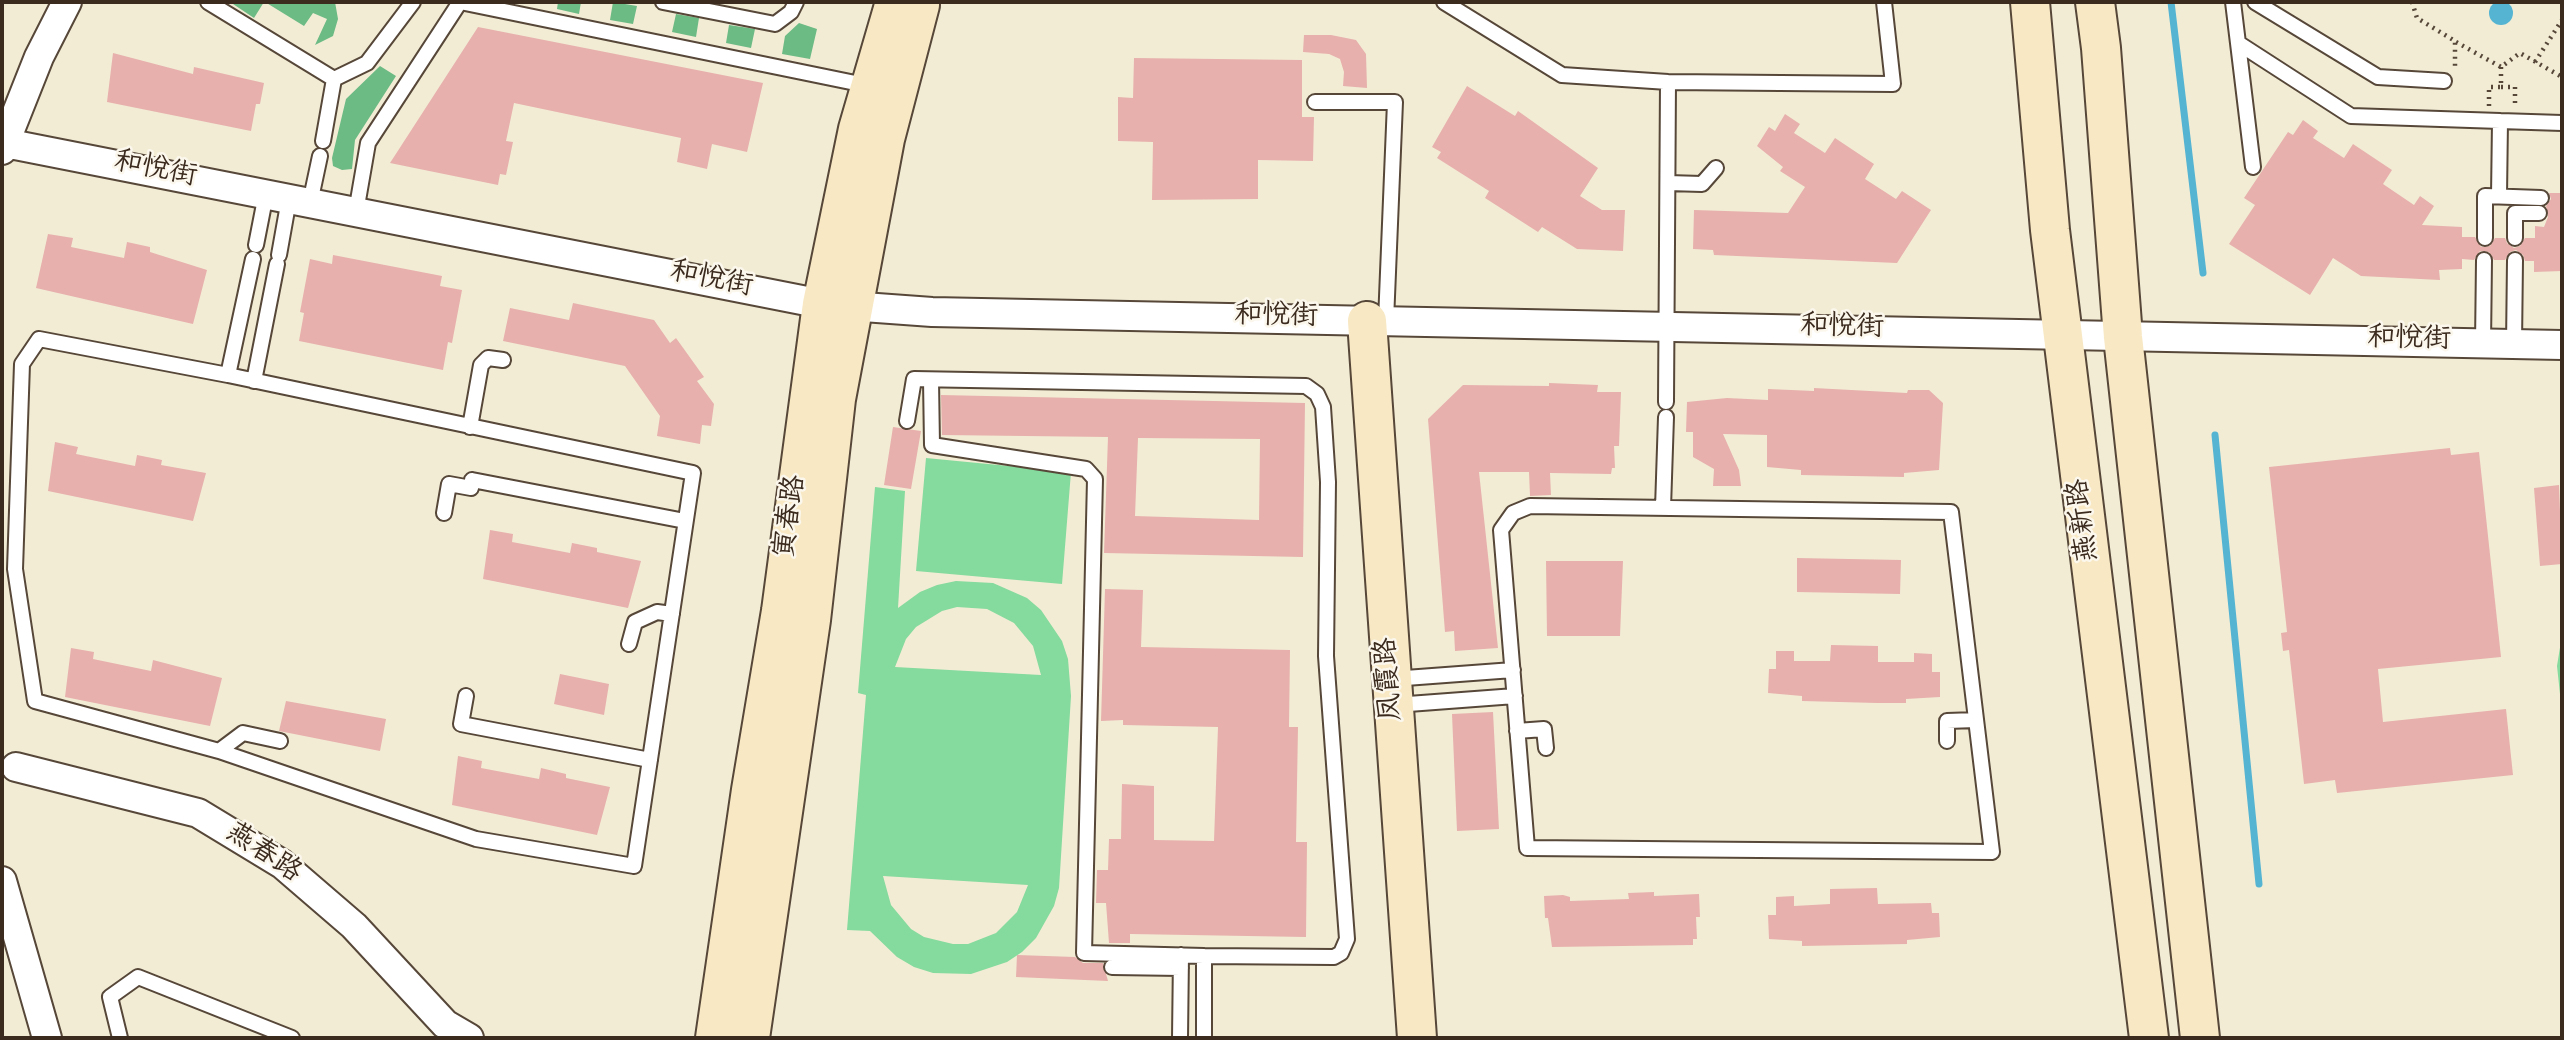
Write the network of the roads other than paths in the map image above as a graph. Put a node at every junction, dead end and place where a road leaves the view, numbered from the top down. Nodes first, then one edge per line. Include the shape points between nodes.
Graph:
1 (67, 2) edge
2 (208, 2) edge
3 (413, 2) edge
4 (663, 2) edge
5 (796, 2) edge
6 (895, 2) edge
7 (921, 2) edge
8 (1444, 2) edge
9 (1884, 2) edge
10 (2029, 2) edge
11 (2095, 2) edge
12 (2233, 2) edge
13 (2255, 2) edge
14 (2238, 43) junction
15 (334, 79) junction
16 (2444, 81) dead end
17 (1668, 82) junction
18 (870, 86) junction
19 (1315, 102) dead end
20 (2494, 121) junction
21 (2562, 123) edge
22 (3, 146) edge
23 (2253, 167) dead end
24 (1716, 168) dead end
25 (1668, 183) junction
26 (2499, 196) junction
27 (289, 199) junction
28 (356, 212) junction
29 (2485, 238) dead end
30 (2515, 238) dead end
31 (2484, 260) dead end
32 (2515, 260) dead end
33 (838, 305) junction
34 (1376, 321) junction
35 (1669, 327) junction
36 (2063, 334) junction
37 (2123, 337) junction
38 (2483, 344) junction
39 (2514, 345) junction
40 (2562, 345) edge
41 (503, 360) dead end
42 (228, 375) junction
43 (931, 380) junction
44 (254, 381) junction
45 (1666, 402) dead end
46 (1666, 417) dead end
47 (907, 421) dead end
48 (470, 426) junction
49 (1663, 508) junction
50 (444, 513) dead end
51 (685, 521) junction
52 (8, 549) edge
53 (9, 575) edge
54 (672, 614) junction
55 (629, 644) dead end
56 (1513, 670) junction
57 (1393, 692) junction
58 (466, 696) dead end
59 (1515, 696) junction
60 (1976, 720) junction
61 (1517, 731) junction
62 (279, 741) dead end
63 (1947, 741) dead end
64 (1546, 748) dead end
65 (219, 751) junction
66 (650, 760) junction
67 (9, 765) edge
68 (2, 881) edge
69 (1204, 956) junction
70 (1181, 962) junction
71 (1112, 967) dead end
72 (47, 1038) edge
73 (120, 1038) edge
74 (292, 1038) edge
75 (469, 1038) edge
76 (715, 1038) edge
77 (750, 1038) edge
78 (1180, 1038) edge
79 (1204, 1038) edge
80 (1417, 1038) edge
81 (2149, 1038) edge
82 (2200, 1038) edge

1 - 22 street
2 - 15 lane
3 - 15 lane via 368,63
4 - 5 lane via 775,24
6 - 18 street, 寅春路
7 - 33 street, 寅春路
8 - 17 lane via 1562,75
9 - 17 lane via 1894,84
10 - 36 street, 燕新路
11 - 37 street, 燕新路
12 - 14 lane
13 - 16 lane via 2378,77
14 - 20 lane via 2351,116
14 - 23 lane
15 - 27 lane via 321,148
17 - 25 lane
18 - 28 lane via 460,2 368,143
18 - 33 street, 寅春路 via 843,195
19 - 34 lane via 1395,102
20 - 21 lane
20 - 26 lane
22 - 27 street, 和悦街
24 - 25 lane via 1702,184
25 - 35 lane
26 - 29 lane via 2485,196
26 - 30 lane via 2540,205 2515,213
27 - 28 street, 和悦街
27 - 42 lane via 254,252
27 - 44 lane
28 - 33 street, 和悦街
31 - 38 lane
32 - 39 lane
33 - 34 street, 和悦街 via 932,312
33 - 76 street, 寅春路 via 781,611
33 - 77 street, 寅春路 via 836,399 811,620
34 - 35 street, 和悦街
34 - 57 street, 凤霞路
35 - 36 street, 和悦街
35 - 45 lane
36 - 37 street, 和悦街
36 - 81 street, 燕新路
37 - 38 street, 和悦街
37 - 82 street, 燕新路
38 - 39 street, 和悦街
39 - 40 street, 和悦街
41 - 48 lane via 488,358 481,365
42 - 44 lane
42 - 52 lane via 39,340 22,364
43 - 47 lane via 914,379
43 - 69 lane via 1306,386 1320,400 1328,482 1326,656 1347,939 1342,953 1334,957
43 - 70 lane via 932,444 1086,469 1095,479 1084,953
44 - 48 lane
46 - 49 lane
48 - 51 lane via 692,473
49 - 56 lane via 1530,506 1514,513 1501,530
49 - 60 lane via 1951,512
50 - 51 lane via 449,484 471,488 472,480
51 - 54 lane
52 - 53 lane
53 - 65 lane via 35,701
54 - 55 lane via 657,612 635,622
54 - 66 lane
56 - 57 lane
56 - 59 lane
57 - 59 lane
57 - 80 street, 凤霞路
58 - 66 lane via 461,724
59 - 61 lane
60 - 61 lane via 1992,852 1527,848
60 - 63 lane via 1947,721
61 - 64 lane via 1544,729
62 - 65 lane via 243,733
65 - 66 lane via 477,839 634,866
67 - 75 street, 燕春路 via 198,813 282,864 354,926 445,1024
68 - 72 street
69 - 70 lane
69 - 79 lane
70 - 71 lane
70 - 78 lane
73 - 74 lane via 110,997 138,977

